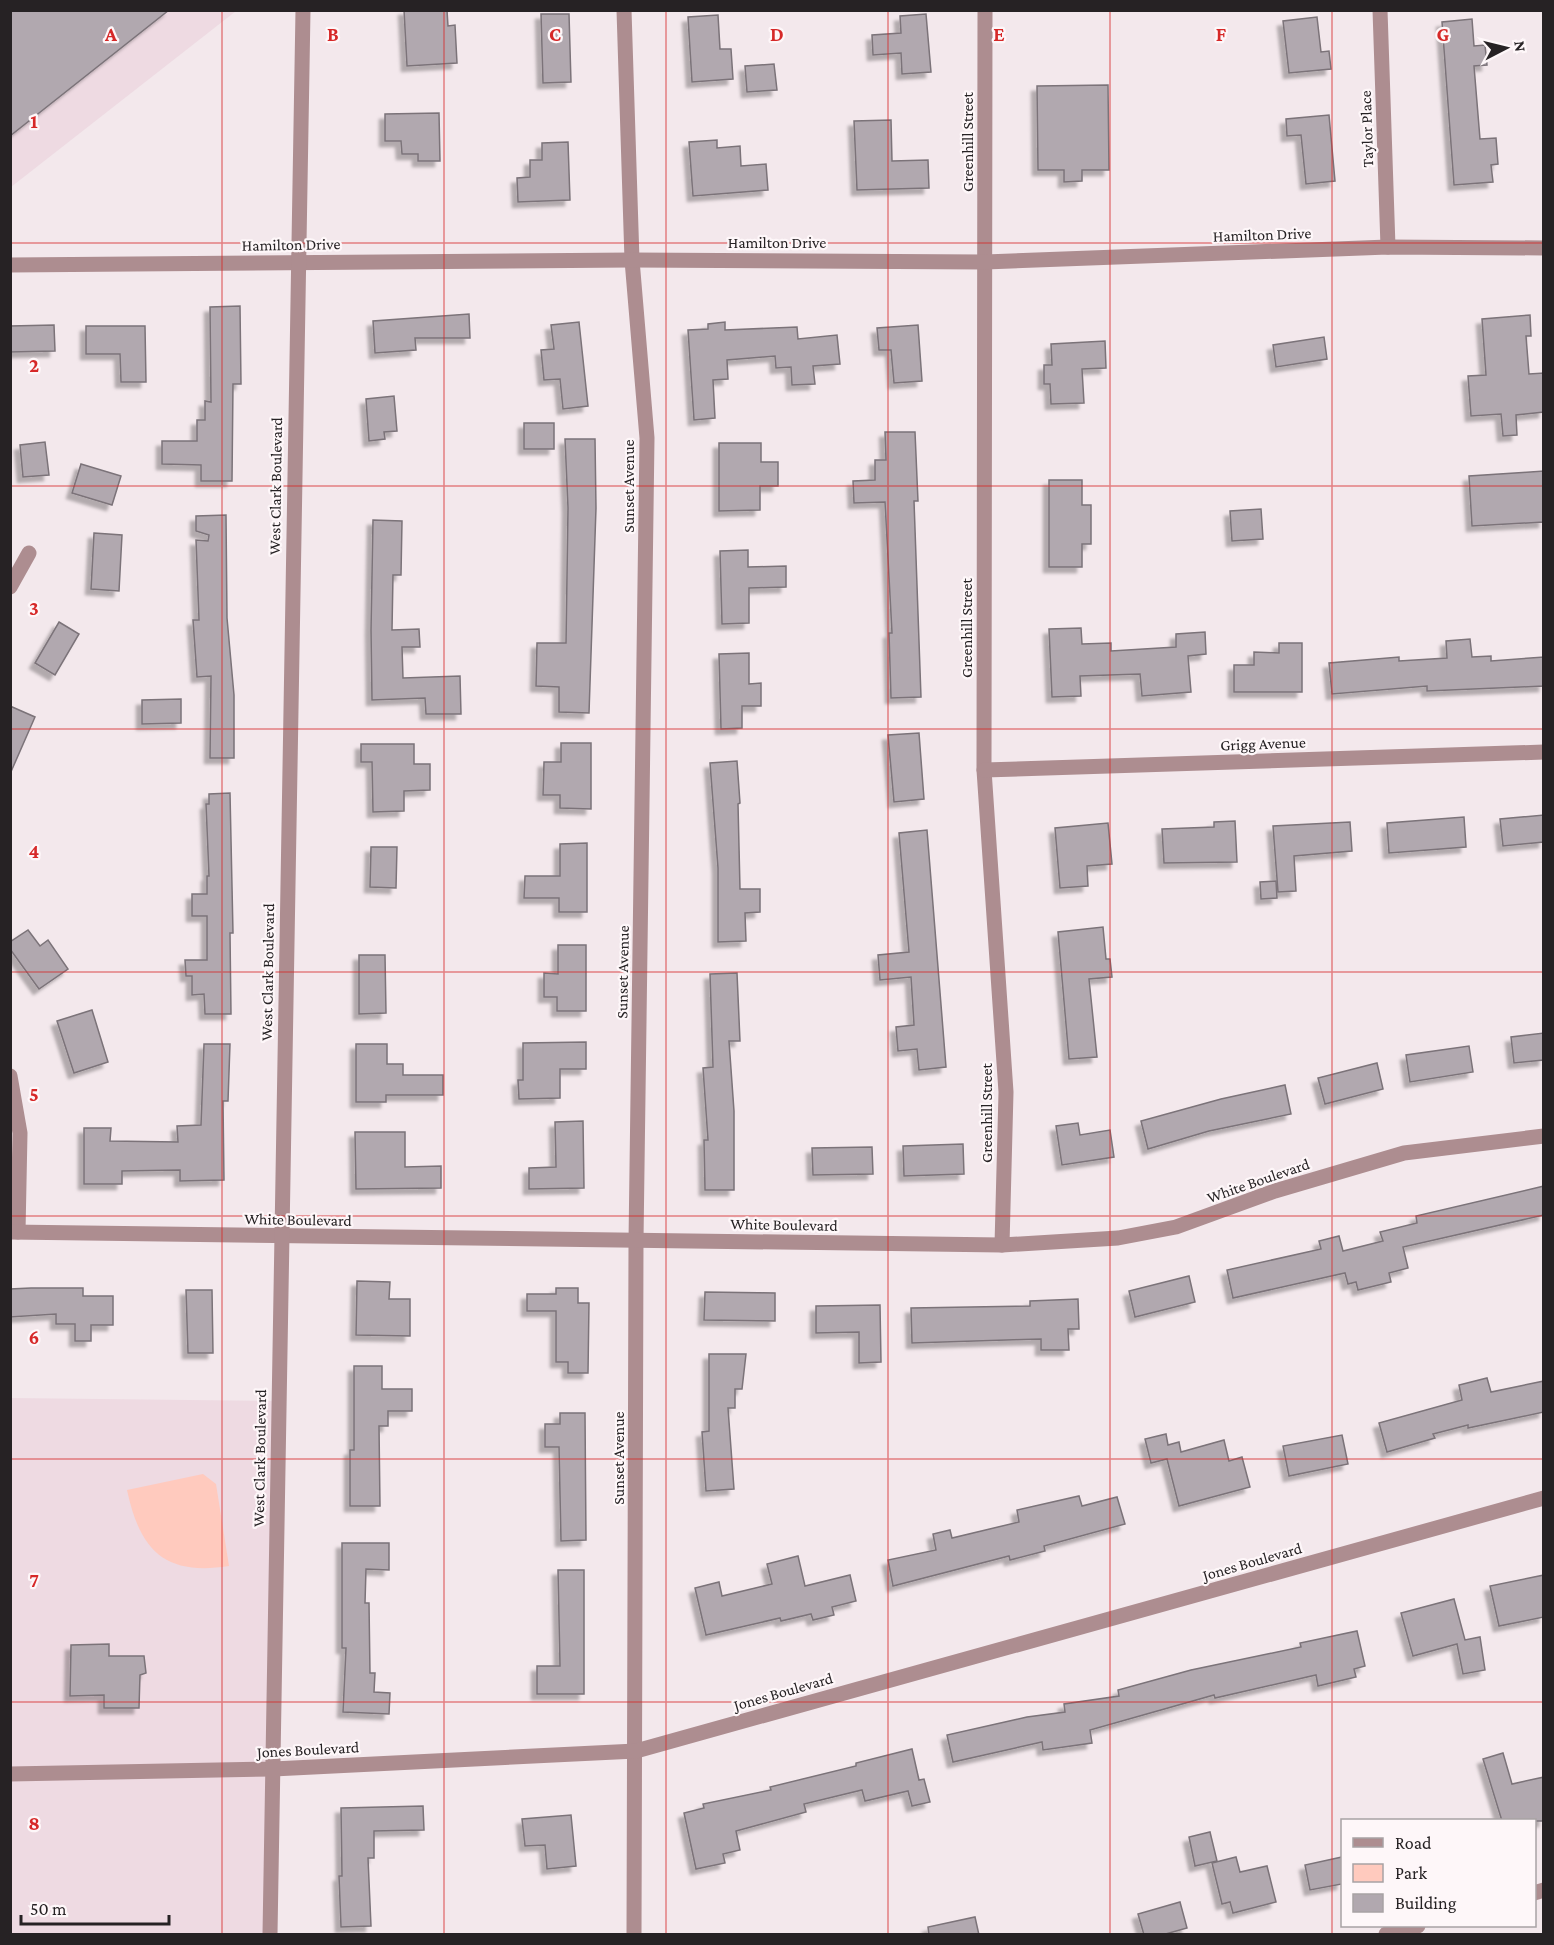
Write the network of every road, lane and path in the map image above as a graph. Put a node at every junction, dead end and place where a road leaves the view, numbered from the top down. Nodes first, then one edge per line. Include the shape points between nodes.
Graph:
1 (303, 10) edge
2 (624, 10) edge
3 (984, 10) edge
4 (1380, 10) edge
5 (1388, 247) junction
6 (1544, 248) edge
7 (632, 260) junction
8 (297, 261) junction
9 (985, 262) junction
10 (10, 265) edge
11 (29, 553) dead end
12 (10, 587) edge
13 (1544, 752) edge
14 (984, 770) junction
15 (10, 1076) edge
16 (1544, 1136) edge
17 (14, 1232) edge
18 (280, 1236) junction
19 (636, 1241) junction
20 (1002, 1245) junction
21 (1544, 1498) edge
22 (636, 1751) junction
23 (273, 1769) junction
24 (10, 1774) edge
25 (1414, 1927) edge
26 (270, 1935) edge
27 (634, 1935) edge
28 (1386, 1935) edge

1 - 8 street, West Clark Boulevard
2 - 7 street, Sunset Avenue
3 - 9 street, Greenhill Street
4 - 5 street, Taylor Place
5 - 6 street, Hamilton Drive
5 - 9 street, Hamilton Drive
7 - 8 street, Hamilton Drive
7 - 9 street, Hamilton Drive
7 - 19 street, Sunset Avenue via 647,438
8 - 10 street, Hamilton Drive
8 - 18 street, West Clark Boulevard
9 - 14 street, Greenhill Street
11 - 12 street
13 - 14 street, Grigg Avenue
14 - 20 street, Greenhill Street via 1006,1092
15 - 17 street via 20,1133
16 - 20 street, White Boulevard via 1404,1153 1275,1191 1176,1227 1118,1238
17 - 18 street, White Boulevard
18 - 19 street, White Boulevard
18 - 23 street, West Clark Boulevard
19 - 20 street, White Boulevard
19 - 22 street, Sunset Avenue
21 - 22 street, Jones Boulevard
22 - 23 street, Jones Boulevard
22 - 27 street, Sunset Avenue
23 - 24 street, Jones Boulevard
23 - 26 street, West Clark Boulevard
25 - 28 street

